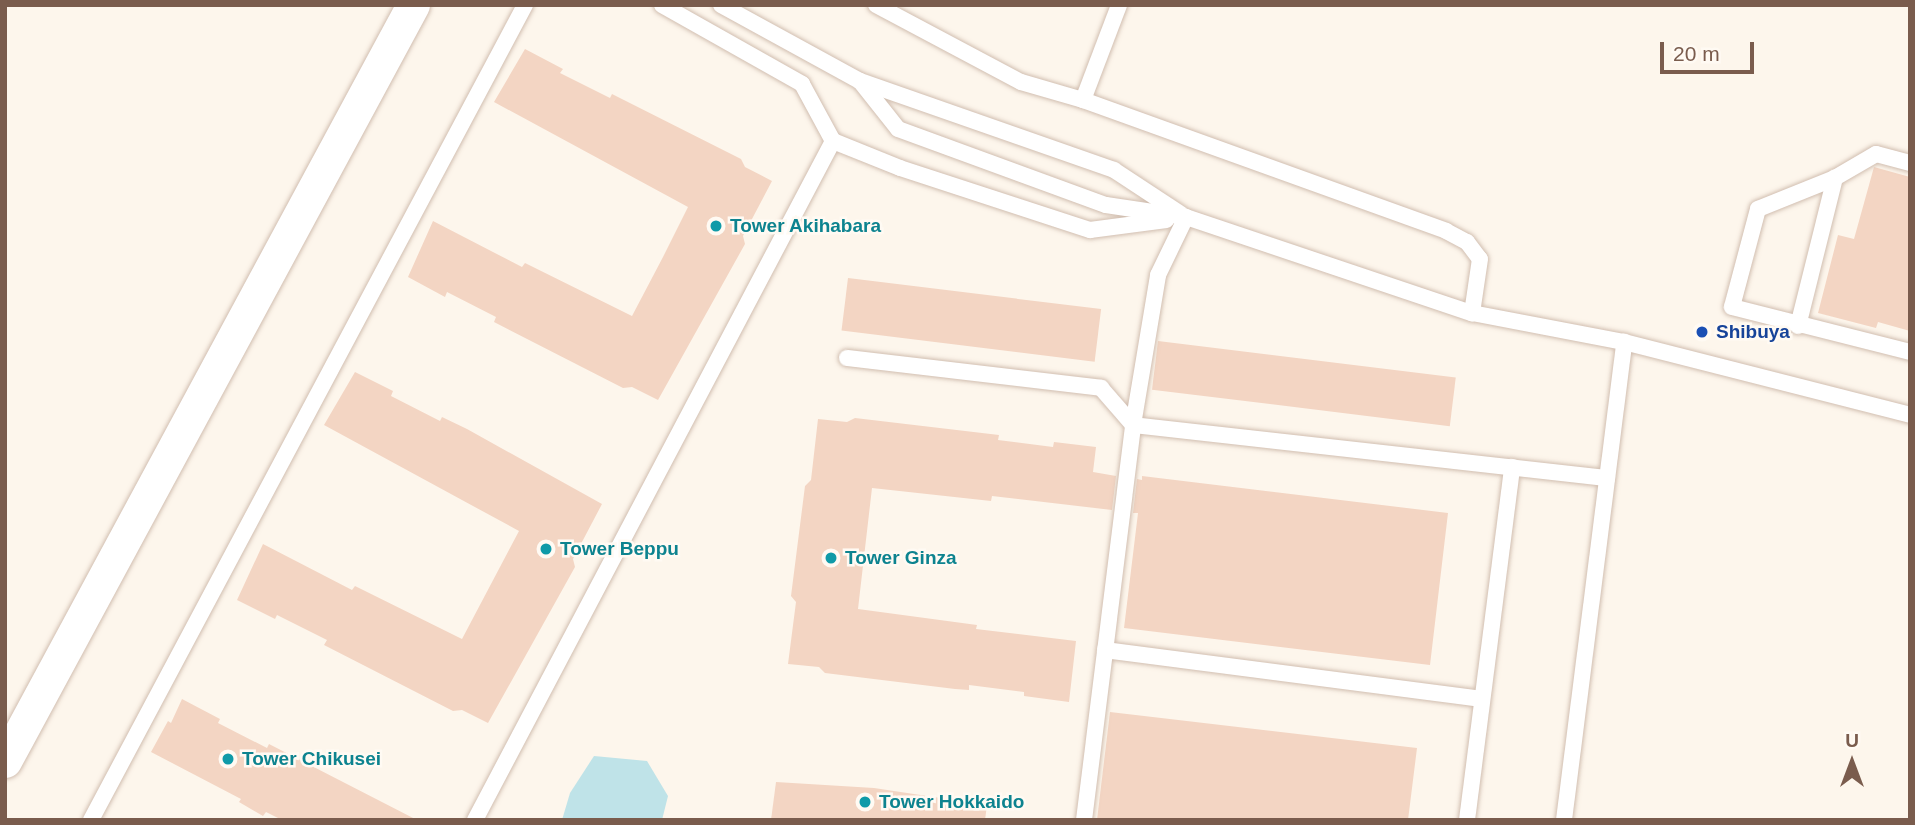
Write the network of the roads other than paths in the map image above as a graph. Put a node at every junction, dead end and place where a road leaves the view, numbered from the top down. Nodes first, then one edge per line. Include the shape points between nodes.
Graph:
1 (414, 5) edge
2 (525, 5) edge
3 (662, 5) edge
4 (721, 5) edge
5 (876, 5) edge
6 (1119, 5) edge
7 (860, 81) junction
8 (1083, 100) junction
9 (832, 141) junction
10 (1910, 163) edge
11 (1835, 178) junction
12 (1186, 217) junction
13 (1472, 313) junction
14 (1798, 326) junction
15 (1624, 342) junction
16 (1910, 352) edge
17 (847, 358) dead end
18 (1910, 415) edge
19 (1133, 425) junction
20 (1512, 467) junction
21 (1607, 478) junction
22 (1105, 650) junction
23 (1482, 699) junction
24 (5, 761) edge
25 (91, 820) edge
26 (475, 820) edge
27 (1084, 820) edge
28 (1467, 820) edge
29 (1564, 820) edge

1 - 24 street
2 - 25 lane
3 - 9 lane via 802,84
4 - 7 lane
5 - 8 lane via 1021,82
6 - 8 lane
7 - 12 lane via 1114,170
7 - 12 lane via 898,129 1107,205
8 - 13 lane via 1467,242 1480,259
9 - 12 lane via 1090,230
9 - 26 lane
10 - 11 lane via 1876,154
11 - 14 lane
11 - 14 lane via 1758,209 1732,307
12 - 13 lane
12 - 19 lane via 1158,275
13 - 15 lane
14 - 16 lane
15 - 18 lane
15 - 21 lane
17 - 19 lane via 1101,388
19 - 20 lane
19 - 22 lane
20 - 21 lane
20 - 23 lane
21 - 29 lane
22 - 23 lane
22 - 27 lane
23 - 28 lane

